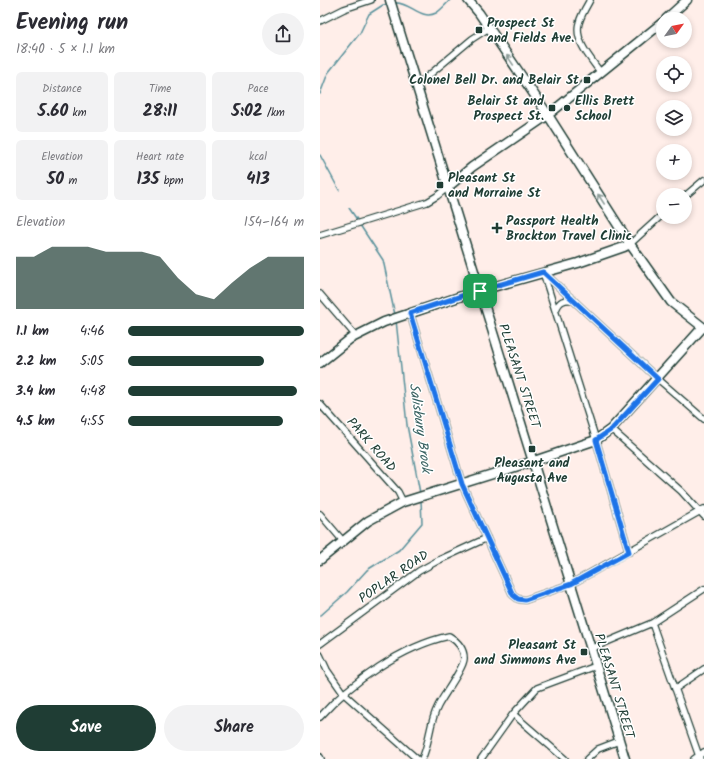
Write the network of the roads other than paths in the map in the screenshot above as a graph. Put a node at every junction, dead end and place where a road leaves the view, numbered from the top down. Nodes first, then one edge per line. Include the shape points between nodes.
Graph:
1 (371, 0) edge
2 (468, 0) edge
3 (590, 0) edge
4 (687, 0) edge
5 (391, 3) edge
6 (674, 12) edge
7 (320, 21) edge
8 (489, 28) junction
9 (656, 28) edge
10 (601, 73) junction
11 (416, 83) junction
12 (548, 115) junction
13 (704, 180) edge
14 (448, 187) junction
15 (692, 190) edge
16 (656, 220) edge
17 (320, 235) edge
18 (630, 244) junction
19 (543, 272) junction
20 (480, 291) junction
21 (320, 294) edge
22 (573, 300) junction
23 (556, 311) junction
24 (410, 313) junction
25 (704, 327) edge
26 (356, 336) junction
27 (320, 363) edge
28 (658, 379) junction
29 (320, 404) edge
30 (704, 419) edge
31 (612, 429) junction
32 (596, 440) junction
33 (534, 461) junction
34 (462, 484) junction
35 (403, 502) junction
36 (702, 510) edge
37 (320, 514) edge
38 (704, 516) edge
39 (487, 538) junction
40 (343, 541) junction
41 (629, 552) junction
42 (320, 560) edge
43 (571, 584) junction
44 (704, 589) edge
45 (652, 623) junction
46 (320, 644) edge
47 (590, 649) junction
48 (320, 655) edge
49 (596, 666) junction
50 (704, 669) edge
51 (675, 689) junction
52 (344, 693) junction
53 (512, 714) junction
54 (320, 717) edge
55 (619, 741) junction
56 (699, 756) edge
57 (417, 759) edge
58 (422, 759) edge
59 (481, 759) edge
60 (565, 759) edge
61 (587, 759) edge
62 (625, 759) edge

1 - 7 street
2 - 8 street
3 - 10 street via 579,23 579,36 582,47
4 - 6 street
5 - 11 street, PLEASANT STREET
8 - 11 street via 422,81
12 -> 8 street
9 - 10 street
10 - 12 street
11 - 14 street, PLEASANT STREET
12 - 14 street via 472,167
18 -> 12 street
13 - 15 street
14 - 17 street via 427,202
14 - 20 street, PLEASANT STREET
16 - 18 street
18 - 19 street via 578,263
18 - 25 street via 671,302
19 - 20 street
19 - 22 street
19 - 23 street
20 - 24 street
20 - 33 street, PLEASANT STREET
21 - 26 street
22 - 23 street via 564,300 557,305
22 - 28 street
23 - 32 street
24 - 26 street
24 - 34 street
25 - 28 street
26 - 27 street
28 - 30 street
28 - 31 street
29 - 35 street, PARK ROAD via 398,492
31 - 32 street
31 - 36 street
32 - 33 street
32 - 41 street
33 - 34 street
33 - 43 street, PLEASANT STREET
34 - 35 street
34 - 39 street
35 - 40 street via 368,520
36 - 38 street
36 - 41 street
37 - 40 street
39 - 43 street via 513,595 518,599 525,600
39 - 46 street, POPLAR ROAD via 419,571
40 - 42 street
41 - 43 street
43 - 47 street, PLEASANT STREET
44 - 45 street
45 - 47 street
45 - 51 street
47 - 49 street, PLEASANT STREET
48 - 52 street via 327,670
49 - 53 street via 537,688
49 - 55 street, PLEASANT STREET
50 - 51 street
51 - 56 street
52 - 54 street
52 - 57 street
52 - 58 street via 391,660 420,645 449,636 457,641 464,658 463,666 437,707
53 - 59 street
53 - 60 street
55 - 61 street via 598,749
55 - 62 street, PLEASANT STREET

